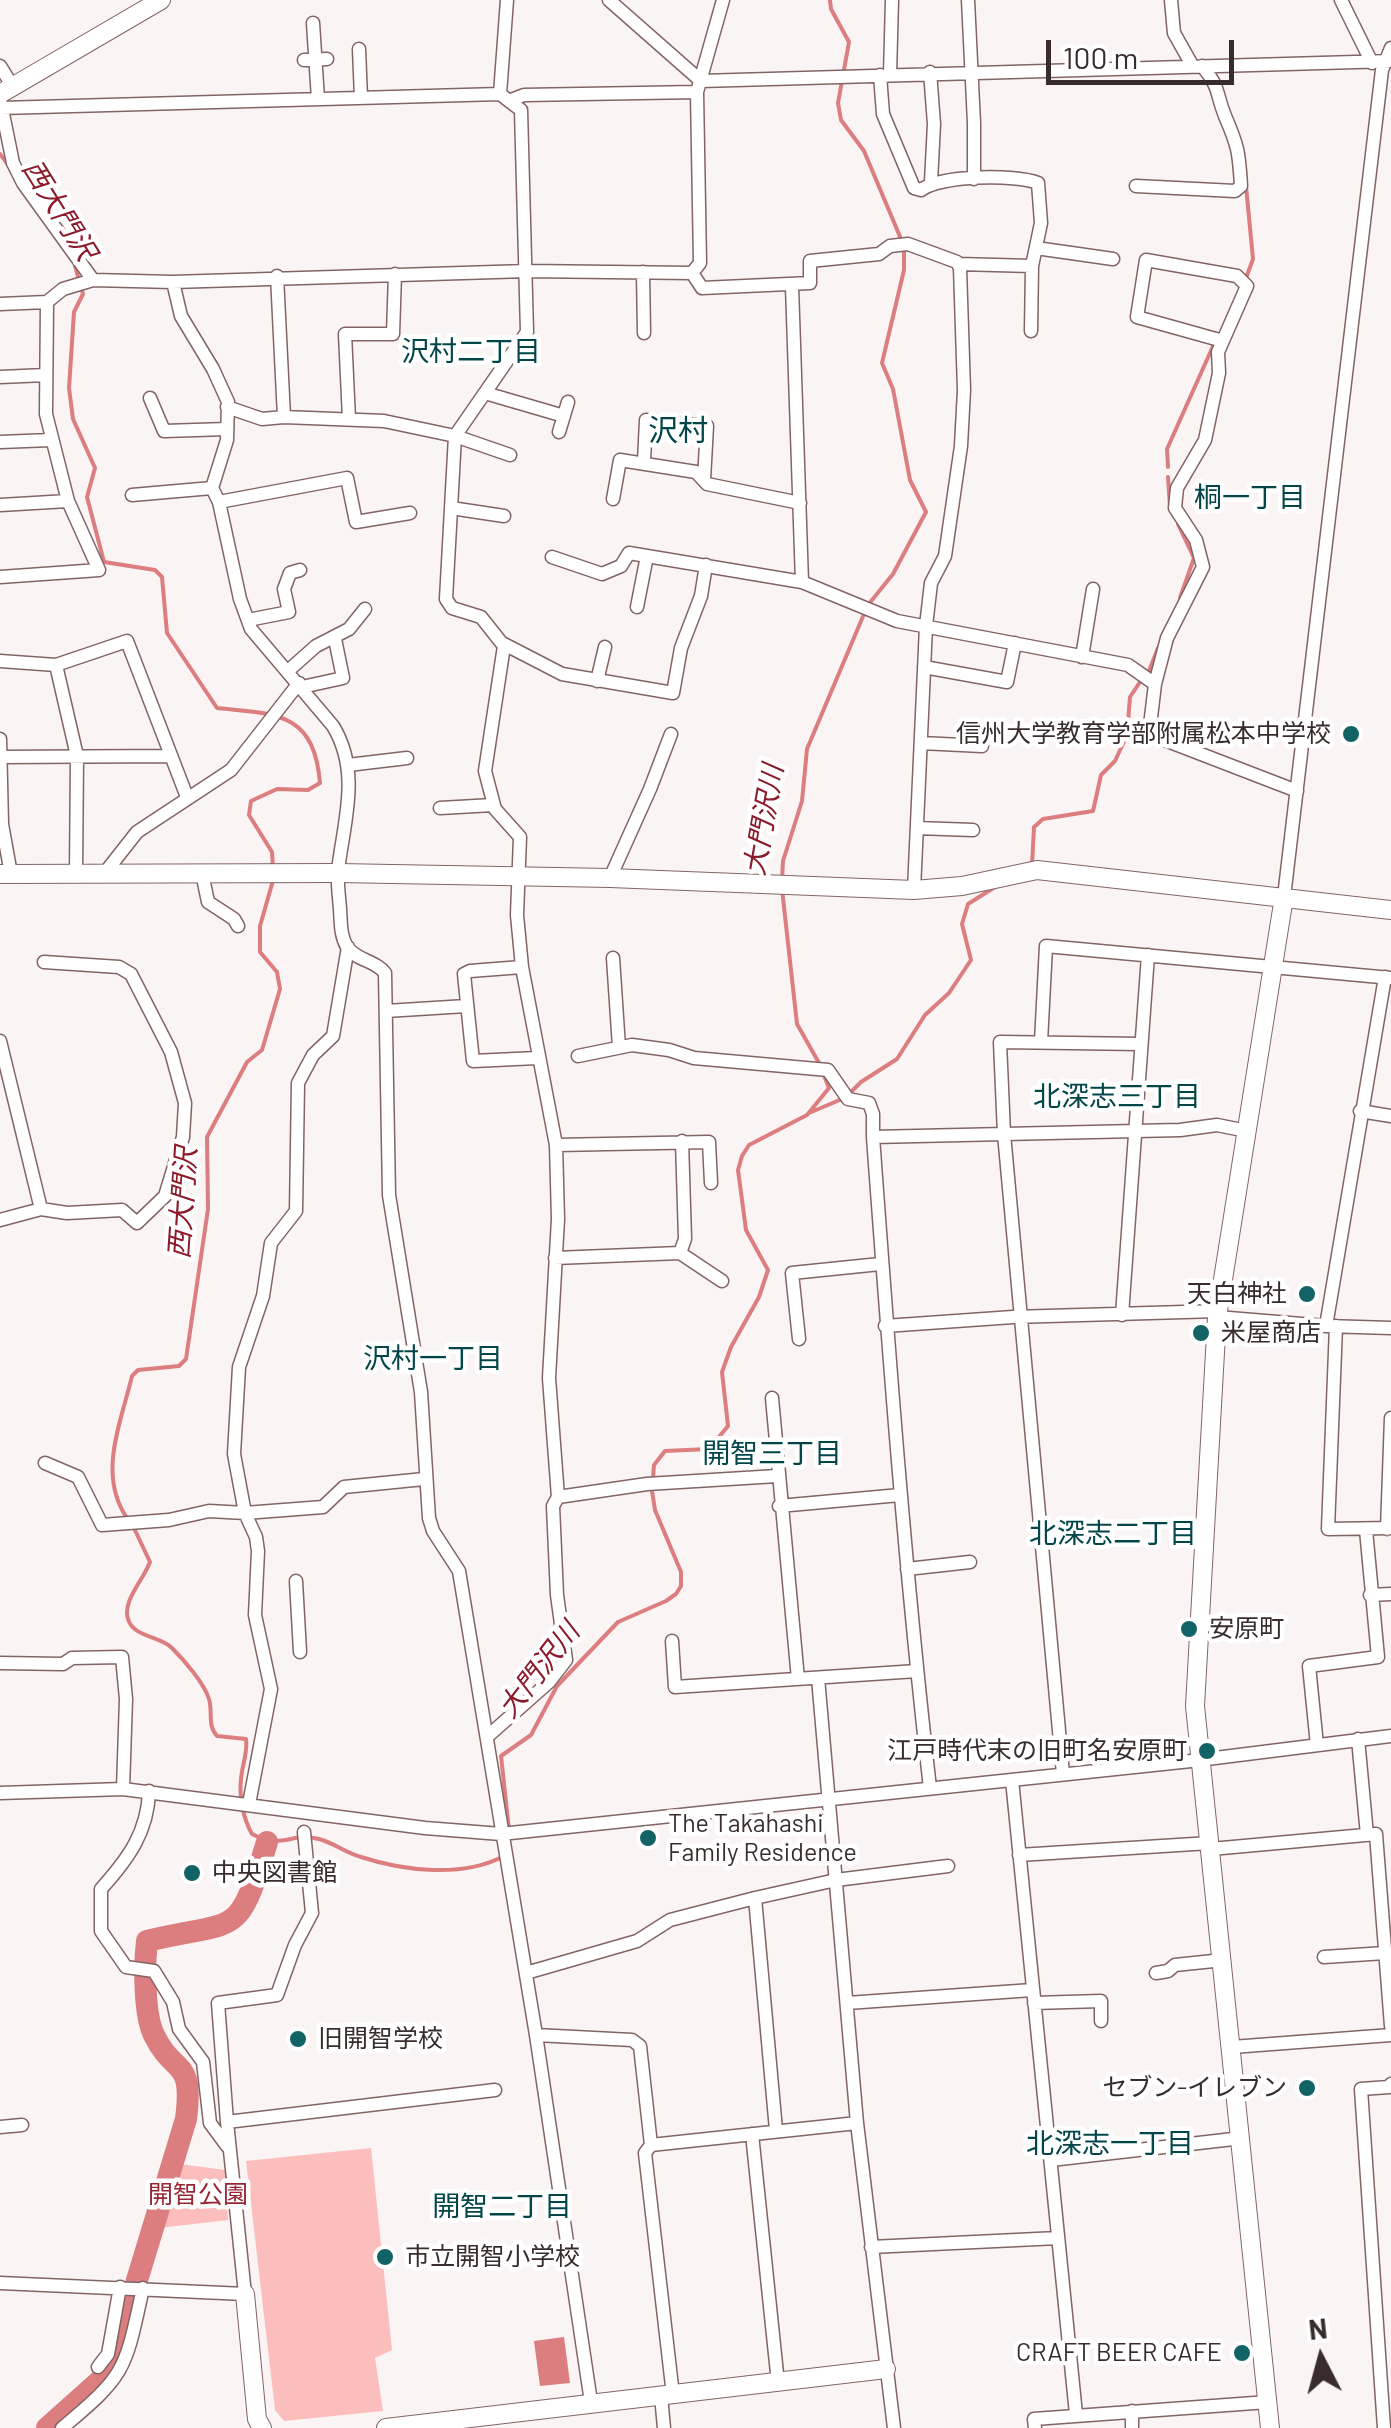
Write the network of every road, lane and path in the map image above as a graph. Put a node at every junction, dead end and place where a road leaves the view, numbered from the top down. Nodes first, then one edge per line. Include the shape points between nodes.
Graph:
1 (161, 0) edge
2 (507, 0) edge
3 (609, 0) edge
4 (723, 0) edge
5 (892, 0) edge
6 (968, 0) edge
7 (1171, 0) edge
8 (1340, 0) edge
9 (141, 5) edge
10 (313, 23) dead end
11 (359, 49) dead end
12 (1385, 58) edge
13 (0, 66) edge
14 (1197, 66) junction
15 (930, 72) junction
16 (971, 72) junction
17 (885, 74) junction
18 (699, 86) junction
19 (4, 97) edge
20 (506, 97) junction
21 (361, 98) junction
22 (318, 99) junction
23 (974, 179) junction
24 (931, 182) junction
25 (1136, 186) dead end
26 (1036, 248) junction
27 (1112, 259) dead end
28 (958, 264) junction
29 (1032, 266) junction
30 (526, 271) junction
31 (643, 272) junction
32 (692, 273) junction
33 (395, 274) junction
34 (278, 276) junction
35 (93, 280) junction
36 (173, 282) junction
37 (792, 286) junction
38 (47, 302) junction
39 (0, 304) edge
40 (1031, 331) dead end
41 (644, 333) dead end
42 (1223, 340) junction
43 (46, 375) junction
44 (0, 376) edge
45 (484, 393) junction
46 (150, 398) dead end
47 (228, 408) junction
48 (284, 417) junction
49 (349, 419) junction
50 (227, 429) junction
51 (559, 432) dead end
52 (456, 436) junction
53 (51, 440) junction
54 (0, 442) edge
55 (510, 455) dead end
56 (644, 462) junction
57 (704, 480) junction
58 (212, 488) junction
59 (132, 495) dead end
60 (614, 499) dead end
61 (68, 501) junction
62 (219, 502) junction
63 (800, 504) junction
64 (0, 505) edge
65 (451, 508) junction
66 (410, 514) dead end
67 (504, 516) dead end
68 (647, 556) junction
69 (552, 557) dead end
70 (706, 564) junction
71 (300, 570) dead end
72 (0, 577) edge
73 (802, 582) junction
74 (1093, 589) dead end
75 (637, 607) dead end
76 (365, 610) dead end
77 (248, 620) junction
78 (926, 626) junction
79 (335, 638) junction
80 (502, 643) junction
81 (1014, 643) junction
82 (605, 647) dead end
83 (1082, 656) junction
84 (0, 662) edge
85 (56, 665) junction
86 (924, 667) junction
87 (288, 670) junction
88 (596, 681) junction
89 (1156, 684) junction
90 (301, 685) junction
91 (671, 734) dead end
92 (0, 740) edge
93 (920, 744) junction
94 (982, 746) dead end
95 (77, 756) junction
96 (171, 756) junction
97 (1, 757) edge
98 (407, 758) dead end
99 (348, 765) junction
100 (1297, 790) junction
101 (187, 796) junction
102 (493, 805) junction
103 (440, 808) dead end
104 (917, 828) junction
105 (973, 830) dead end
106 (202, 873) junction
107 (338, 873) junction
108 (6, 874) edge
109 (76, 874) junction
110 (104, 874) junction
111 (519, 877) junction
112 (610, 878) junction
113 (914, 890) junction
114 (1284, 896) junction
115 (1391, 910) edge
116 (238, 926) dead end
117 (348, 948) junction
118 (1148, 955) junction
119 (612, 958) dead end
120 (44, 962) dead end
121 (1272, 966) junction
122 (522, 967) junction
123 (1388, 978) edge
124 (466, 1006) junction
125 (386, 1011) junction
126 (0, 1041) edge
127 (1041, 1042) junction
128 (1141, 1044) junction
129 (620, 1048) junction
130 (578, 1056) dead end
131 (537, 1058) junction
132 (1360, 1111) junction
133 (1391, 1116) edge
134 (1136, 1129) junction
135 (1247, 1130) junction
136 (1004, 1134) junction
137 (873, 1137) junction
138 (682, 1141) junction
139 (556, 1145) junction
140 (712, 1183) dead end
141 (40, 1210) junction
142 (0, 1220) edge
143 (680, 1253) junction
144 (555, 1258) junction
145 (880, 1264) junction
146 (722, 1281) dead end
147 (1122, 1314) junction
148 (1218, 1314) junction
149 (1020, 1318) junction
150 (885, 1326) junction
151 (1331, 1326) junction
152 (1391, 1328) edge
153 (799, 1340) dead end
154 (772, 1398) dead end
155 (1391, 1418) edge
156 (45, 1462) dead end
157 (777, 1476) junction
158 (424, 1479) junction
159 (900, 1495) junction
160 (558, 1498) junction
161 (779, 1506) junction
162 (244, 1512) junction
163 (1389, 1529) edge
164 (1366, 1530) junction
165 (970, 1562) dead end
166 (908, 1569) junction
167 (296, 1582) dead end
168 (1391, 1594) edge
169 (1370, 1595) junction
170 (672, 1641) dead end
171 (300, 1652) dead end
172 (0, 1663) edge
173 (917, 1671) junction
174 (818, 1678) junction
175 (798, 1679) junction
176 (488, 1736) junction
177 (1391, 1736) edge
178 (1358, 1739) junction
179 (1317, 1745) junction
180 (1200, 1760) junction
181 (1063, 1774) junction
182 (1012, 1780) junction
183 (123, 1788) junction
184 (930, 1788) junction
185 (149, 1791) junction
186 (0, 1793) edge
187 (829, 1799) junction
188 (245, 1803) junction
189 (507, 1834) junction
190 (1367, 1835) junction
191 (305, 1836) dead end
192 (1211, 1846) junction
193 (1020, 1855) junction
194 (948, 1866) dead end
195 (836, 1880) junction
196 (755, 1898) junction
197 (1386, 1953) junction
198 (1324, 1958) dead end
199 (1223, 1960) junction
200 (1156, 1972) dead end
201 (526, 1974) junction
202 (1033, 1997) junction
203 (847, 2003) junction
204 (1101, 2021) dead end
205 (1391, 2026) edge
206 (536, 2035) junction
207 (1391, 2035) edge
208 (1232, 2047) junction
209 (1391, 2084) edge
210 (495, 2090) dead end
211 (226, 2122) junction
212 (858, 2123) junction
213 (22, 2125) dead end
214 (0, 2127) edge
215 (776, 2130) junction
216 (752, 2134) junction
217 (1242, 2138) junction
218 (651, 2145) junction
219 (227, 2146) junction
220 (1051, 2160) junction
221 (1058, 2238) junction
222 (871, 2247) junction
223 (0, 2283) edge
224 (122, 2287) junction
225 (141, 2288) junction
226 (245, 2294) junction
227 (98, 2368) dead end
228 (886, 2369) junction
229 (778, 2382) junction
230 (667, 2395) junction
231 (591, 2402) junction
232 (1268, 2402) junction
233 (1132, 2410) junction
234 (1076, 2414) junction
235 (408, 2427) edge
236 (62, 2428) edge
237 (262, 2428) edge
238 (386, 2428) edge
239 (664, 2428) edge
240 (894, 2428) edge
241 (1035, 2428) edge
242 (1132, 2428) edge
243 (1270, 2428) edge
244 (1384, 2428) edge

1 - 9 street
2 - 20 street
3 - 18 street
4 - 18 street
5 - 17 street
6 - 16 street
7 - 14 street via 1174,34
8 - 12 street
9 - 19 street
10 - 22 street
11 - 21 street
12 - 14 street
12 - 100 street
13 - 19 street
14 - 16 street
14 - 25 street via 1218,86 1236,136 1241,186
15 - 16 street
15 - 17 street
15 - 24 street
16 - 23 street
17 - 18 street
17 - 24 street via 883,114 914,188
18 - 20 street
18 - 32 street via 700,263
19 - 22 street
19 - 35 street via 13,163
20 - 21 street
20 - 30 street via 521,110
21 - 22 street
23 - 24 street
23 - 26 street via 1038,183 1042,223
26 - 27 street
26 - 29 street
28 - 29 street
28 - 37 street via 903,244 879,254 810,261 810,283
28 - 78 street via 961,446 945,556 931,583
29 - 40 street
30 - 31 street
30 - 33 street
30 - 45 street via 527,332
31 - 32 street
31 - 41 street
32 - 37 street via 702,288
33 - 34 street
33 - 49 street via 393,334 345,334
34 - 36 street
34 - 48 street
35 - 36 street
35 - 38 street
36 - 47 street via 181,316
37 - 63 street
38 - 39 street
38 - 43 street
42 - 42 street via 1247,286 1237,276 1146,260 1137,318
42 - 89 street via 1205,440 1185,471 1175,508 1196,540 1203,567 1167,638
43 - 44 street
43 - 53 street
45 - 51 street via 566,409
45 - 52 street
46 - 50 street via 164,432
47 - 48 street via 262,419
47 - 50 street
48 - 49 street
49 - 52 street
50 - 58 street
52 - 55 street
52 - 65 street
53 - 54 street
53 - 61 street
56 - 57 street via 696,472
56 - 57 street via 646,420 707,426
56 - 60 street via 620,460
57 - 63 street
58 - 59 street
58 - 62 street
61 - 64 street
61 - 72 street via 98,570
62 - 66 street via 347,478 356,522
62 - 77 street
63 - 73 street
65 - 67 street
65 - 80 street via 446,599 452,608 482,617
68 - 69 street via 628,553 621,566 602,574
68 - 70 street
68 - 75 street
70 - 73 street
70 - 88 street via 673,693
71 - 77 street via 290,573 284,589 289,612
73 - 78 street
74 - 83 street
76 - 79 street
77 - 87 street
78 - 81 street
78 - 86 street
79 - 87 street
79 - 90 street via 343,678
80 - 88 street via 562,674
80 - 102 street via 485,771
81 - 83 street
81 - 86 street via 1007,682
82 - 88 street
83 - 89 street via 1128,665
84 - 85 street
85 - 95 street
85 - 96 street via 126,641
86 - 93 street
87 - 90 street
89 - 100 street via 1149,734
90 - 99 street via 343,742
90 - 101 street via 231,770
91 - 112 street
92 - 97 street
93 - 94 street
93 - 104 street
95 - 96 street
95 - 97 street
95 - 109 street
96 - 101 street
97 - 108 street
98 - 99 street
99 - 107 street via 350,807
100 - 114 street
101 - 110 street via 137,832
102 - 103 street
102 - 111 street via 520,837
104 - 105 street
104 - 113 street
106 - 107 street
106 - 110 street
106 - 116 street via 208,902
107 - 111 street
107 - 117 street
108 - 109 street
109 - 110 street
111 - 112 street
111 - 122 street
112 - 113 street
113 - 114 street via 1032,870
114 - 115 street
114 - 121 street
117 - 125 street via 385,973
117 - 162 street via 333,1036 298,1082 296,1211 270,1244 263,1296 239,1367 234,1454
118 - 121 street
118 - 127 street via 1046,946
118 - 128 street
119 - 129 street
120 - 141 street via 131,974 170,1052 185,1103 183,1137 165,1196 137,1223 122,1210
121 - 123 street
121 - 135 street
122 - 124 street via 464,974
122 - 131 street
123 - 132 street
124 - 125 street
124 - 131 street via 473,1061
125 - 158 street via 389,1195 421,1392
126 - 141 street
127 - 128 street
127 - 136 street via 1000,1042
128 - 134 street
129 - 130 street
129 - 137 street via 828,1070 848,1098 869,1103
131 - 139 street
132 - 133 street
132 - 151 street
134 - 135 street
134 - 136 street
134 - 147 street
135 - 148 street
136 - 137 street
136 - 149 street
137 - 145 street
138 - 139 street
138 - 140 street via 710,1142
138 - 143 street
139 - 144 street
141 - 142 street
143 - 144 street
143 - 146 street
144 - 160 street via 549,1378
145 - 150 street
145 - 153 street via 792,1273
147 - 148 street
147 - 149 street
148 - 151 street
148 - 180 street via 1196,1664
149 - 150 street
149 - 181 street
150 - 159 street
151 - 152 street
151 - 164 street via 1328,1530
154 - 157 street
155 - 163 street
156 - 162 street via 78,1477 102,1524
157 - 160 street
157 - 161 street
158 - 162 street via 344,1487 324,1506
158 - 176 street via 433,1531 459,1571
159 - 161 street
159 - 166 street
160 - 176 street via 557,1595 566,1660
161 - 175 street
162 - 188 street via 256,1536 255,1615 271,1689
163 - 164 street
164 - 169 street
165 - 166 street
166 - 173 street
167 - 171 street
168 - 169 street
169 - 179 street via 1378,1657 1309,1666
170 - 175 street via 675,1688
172 - 183 street via 122,1656
173 - 174 street
173 - 184 street
174 - 175 street
174 - 187 street
176 - 189 street
177 - 178 street
178 - 179 street
178 - 190 street
179 - 180 street
180 - 181 street
180 - 192 street
181 - 182 street
182 - 184 street
182 - 193 street
183 - 185 street
183 - 186 street
184 - 187 street
185 - 188 street
185 - 219 street via 148,1812 128,1860 101,1889 101,1931 126,1967 154,1971 174,2002 179,2029 203,2062 210,2123
187 - 189 street
187 - 195 street
188 - 189 street
189 - 201 street via 504,1856
190 - 192 street
190 - 197 street via 1376,1834
191 - 211 street via 312,1913 276,1995 218,2003
192 - 193 street
192 - 199 street
193 - 202 street
194 - 195 street
195 - 196 street
195 - 203 street
196 - 201 street via 670,1920 637,1941
196 - 215 street
197 - 198 street
197 - 205 street
199 - 200 street
199 - 208 street
201 - 206 street
202 - 203 street
202 - 204 street via 1101,2001
202 - 220 street
203 - 212 street
206 - 218 street via 632,2040 640,2046
206 - 231 street
207 - 208 street
208 - 217 street
209 - 244 street via 1361,2089
210 - 211 street
211 - 219 street
212 - 215 street
212 - 222 street
213 - 214 street
215 - 216 street
216 - 218 street
216 - 229 street
217 - 220 street
217 - 232 street
218 - 230 street via 646,2152
219 - 226 street
220 - 221 street
221 - 222 street
221 - 234 street
222 - 228 street
223 - 224 street
224 - 225 street
224 - 227 street via 108,2354
225 - 226 street
225 - 236 street via 122,2370
226 - 237 street
228 - 229 street
228 - 240 street
229 - 230 street
230 - 231 street
230 - 239 street
231 - 235 street
232 - 233 street
232 - 243 street
233 - 234 street
233 - 242 street
234 - 241 street via 1034,2419
235 - 238 street

